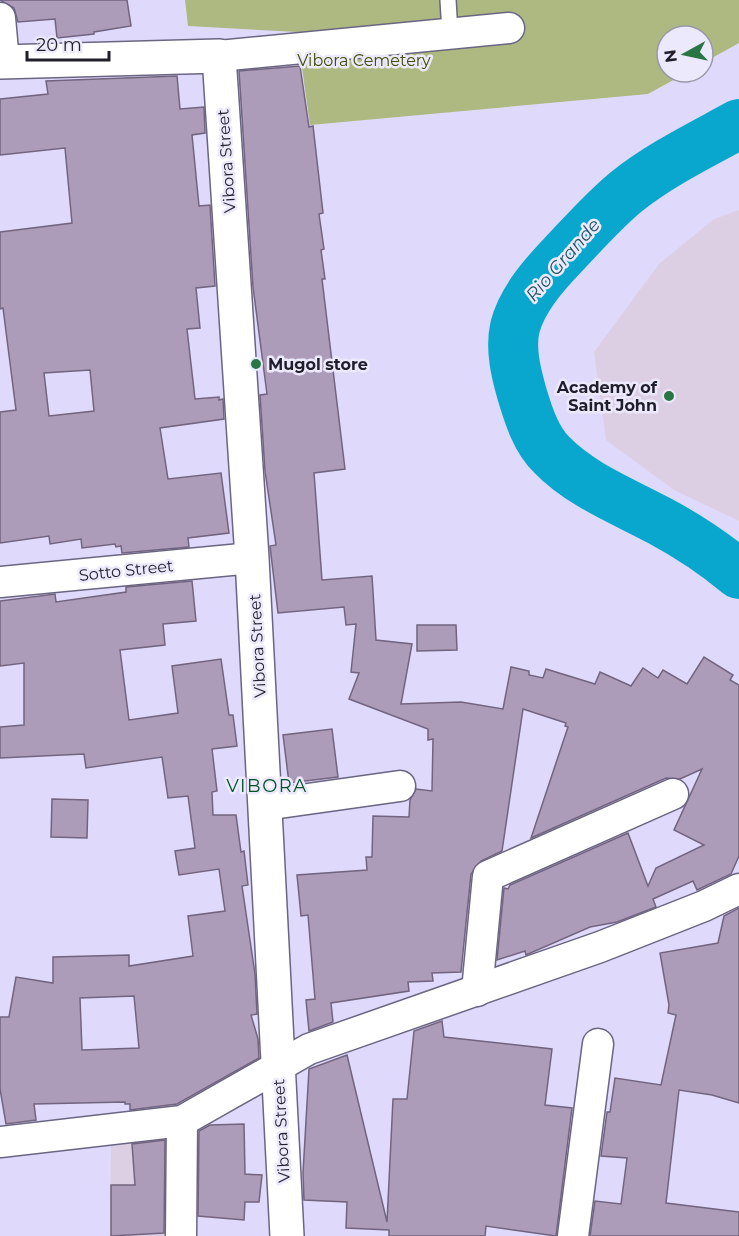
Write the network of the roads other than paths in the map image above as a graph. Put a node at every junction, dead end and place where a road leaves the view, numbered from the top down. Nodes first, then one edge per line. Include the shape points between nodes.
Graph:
1 (448, 0) edge
2 (0, 18) edge
3 (509, 28) dead end
4 (450, 33) junction
5 (219, 56) junction
6 (2, 62) edge
7 (252, 558) junction
8 (0, 582) edge
9 (400, 786) dead end
10 (673, 794) dead end
11 (265, 805) junction
12 (739, 890) edge
13 (477, 991) junction
14 (598, 1044) dead end
15 (278, 1066) junction
16 (182, 1121) junction
17 (0, 1142) edge
18 (181, 1236) edge
19 (286, 1236) edge
20 (573, 1236) edge

1 - 4 lane
2 - 6 street
3 - 4 street
4 - 5 street
5 - 6 street
5 - 7 street, Vibora Street
7 - 8 street, Sotto Street
7 - 11 street, Vibora Street
9 - 11 street
10 - 13 street via 488,876
11 - 15 street, Vibora Street
12 - 13 street via 600,947
13 - 15 street via 309,1049
14 - 20 street
15 - 16 street
15 - 19 street, Vibora Street
16 - 17 street
16 - 18 street

